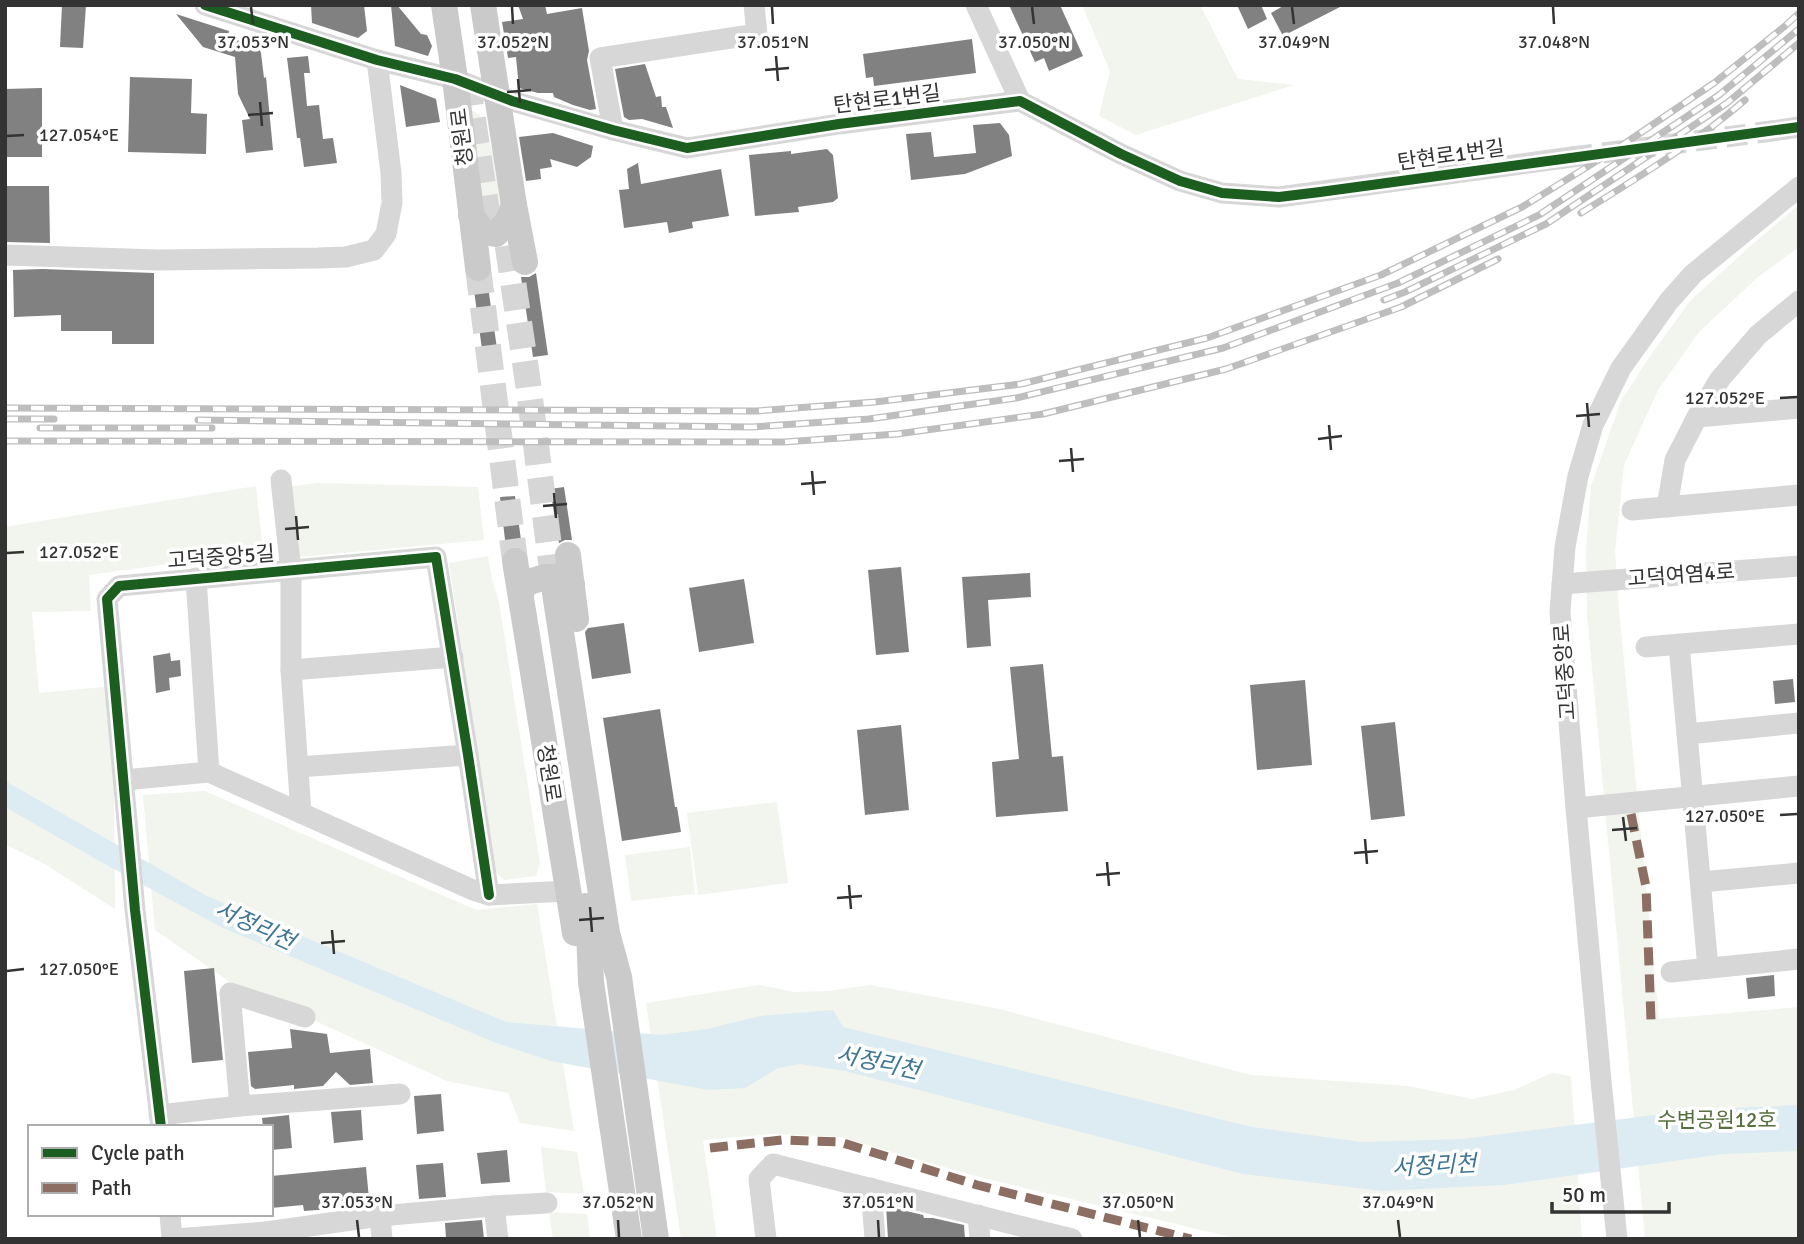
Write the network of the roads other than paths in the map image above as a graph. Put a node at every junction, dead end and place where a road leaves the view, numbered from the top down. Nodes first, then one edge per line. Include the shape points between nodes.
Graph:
1 (205, 5) edge
2 (444, 5) edge
3 (482, 5) edge
4 (754, 5) edge
5 (976, 5) edge
6 (377, 60) junction
7 (455, 79) junction
8 (497, 95) junction
9 (1020, 101) junction
10 (1799, 127) edge
11 (613, 130) junction
12 (1772, 131) tunnel mouth
13 (1572, 157) tunnel mouth
14 (1799, 187) edge
15 (514, 205) junction
16 (471, 215) junction
17 (5, 255) edge
18 (526, 262) dead end
19 (478, 268) tunnel mouth
20 (1799, 301) edge
21 (1799, 408) edge
22 (1697, 416) junction
23 (281, 480) dead end
24 (1799, 495) edge
25 (1667, 507) junction
26 (1632, 510) dead end
27 (568, 555) dead end
28 (515, 561) tunnel mouth
29 (1799, 566) edge
30 (291, 571) junction
31 (195, 578) junction
32 (1562, 584) junction
33 (546, 591) junction
34 (1799, 634) edge
35 (1679, 645) junction
36 (1646, 647) dead end
37 (453, 657) junction
38 (291, 670) junction
39 (1799, 723) edge
40 (1687, 734) junction
41 (468, 755) junction
42 (298, 767) junction
43 (209, 772) junction
44 (124, 780) junction
45 (1799, 786) edge
46 (1693, 796) junction
47 (1576, 808) junction
48 (301, 813) junction
49 (1799, 873) edge
50 (1701, 882) junction
51 (568, 891) junction
52 (489, 895) junction
53 (1799, 959) edge
54 (1709, 968) junction
55 (1671, 972) dead end
56 (591, 982) junction
57 (305, 1017) dead end
58 (400, 1094) dead end
59 (240, 1106) junction
60 (160, 1121) edge
61 (871, 1188) junction
62 (547, 1203) dead end
63 (494, 1206) junction
64 (978, 1214) junction
65 (170, 1216) edge
66 (380, 1216) junction
67 (1616, 1230) edge
68 (266, 1235) edge
69 (173, 1239) edge
70 (382, 1239) edge
71 (498, 1239) edge
72 (629, 1239) edge
73 (656, 1239) edge
74 (766, 1239) edge
75 (875, 1239) edge
76 (980, 1239) edge
77 (1072, 1239) edge

1 - 6 street, 탄현로1번길
2 - 7 main road, 청원로
3 - 8 main road, 청원로
4 - 11 street via 757,34 600,58
5 - 9 street
6 - 7 street, 탄현로1번길
6 - 17 street via 392,202 386,234 374,250 332,258 158,260
7 - 8 street, 탄현로1번길
7 - 16 main road, 청원로
8 - 11 street, 탄현로1번길
8 - 15 main road, 청원로
9 - 11 street, 탄현로1번길 via 687,148
9 - 13 street, 탄현로1번길 via 1180,181 1223,193 1279,197
10 - 12 street
14 - 32 street, 고덕중앙로 via 1693,274 1621,368 1593,425 1578,476
15 - 16 main road via 496,234 482,232
15 - 18 main road, 청원로
16 - 19 main road, 청원로
20 - 22 street via 1758,335 1720,379
21 - 22 street
22 - 25 street via 1675,460
23 - 30 street
24 - 25 street
25 - 26 street
27 - 33 main road, 청원로
28 - 33 main road, 청원로
29 - 32 street, 고덕여염4로
30 - 31 street, 고덕중앙5길
30 - 37 street, 고덕중앙5길 via 436,557
30 - 38 street
31 - 43 street
31 - 44 street, 고덕중앙5길 via 119,586 107,599
32 - 47 street, 고덕중앙로 via 1560,612
33 - 51 main road, 청원로
33 - 56 main road, 청원로 via 589,931
33 - 73 main road, 청원로 via 623,930 619,978
34 - 35 street
35 - 36 street
35 - 40 street
37 - 38 street
37 - 41 street, 고덕중앙5길
38 - 42 street
39 - 40 street
40 - 46 street
41 - 42 street
41 - 52 street, 고덕중앙5길
42 - 48 street
43 - 44 street
43 - 48 street
44 - 60 street, 고덕중앙5길
45 - 46 street
46 - 47 street
46 - 50 street
47 - 67 street, 고덕중앙로
48 - 52 street
49 - 50 street
50 - 54 street
51 - 52 street
51 - 56 main road, 청원로
53 - 54 street
54 - 55 street
56 - 72 main road, 청원로
57 - 59 street via 230,993
58 - 59 street
59 - 60 street
61 - 64 street
61 - 74 street via 773,1164 759,1179
61 - 75 street
62 - 63 street
63 - 66 street
63 - 71 street
64 - 76 street
64 - 77 street
65 - 69 street
66 - 68 street
66 - 70 street
68 - 69 street

